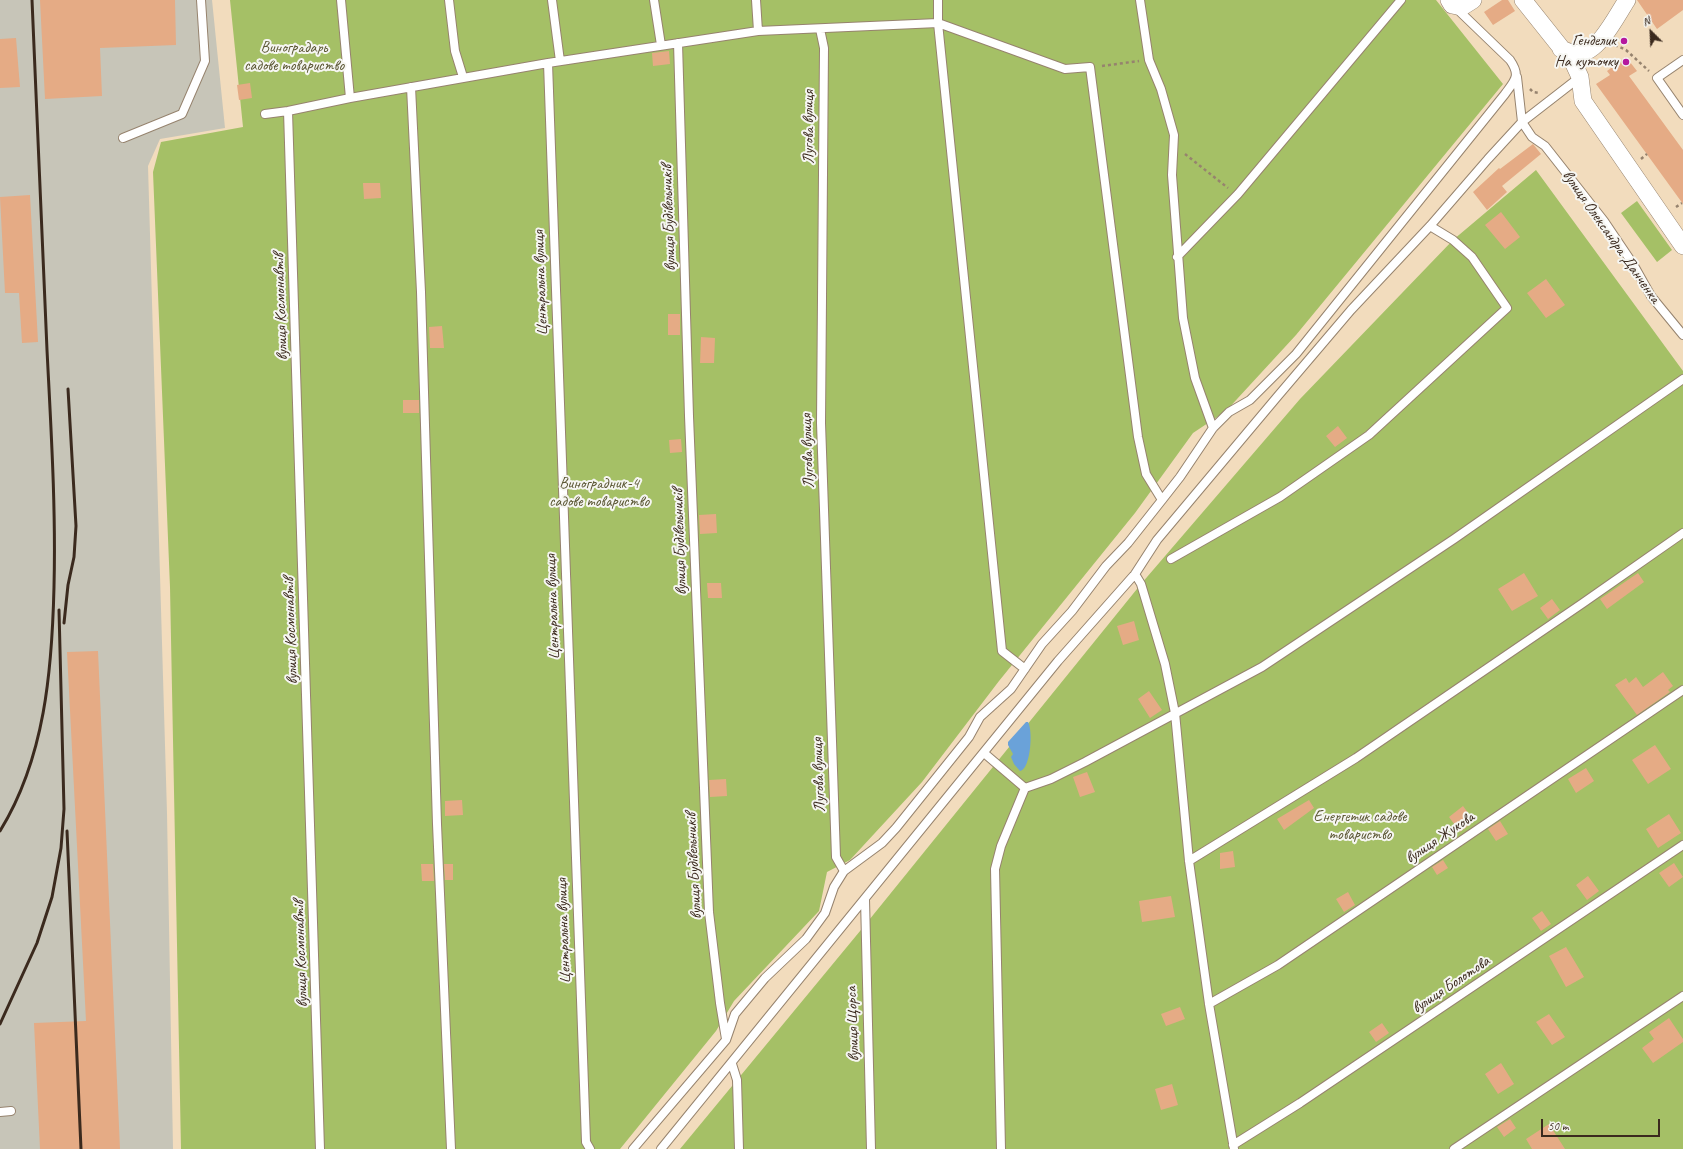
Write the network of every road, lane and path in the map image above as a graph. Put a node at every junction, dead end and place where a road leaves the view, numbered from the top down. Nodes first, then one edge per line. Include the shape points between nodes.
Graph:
1 (201, 0) edge
2 (341, 0) edge
3 (449, 0) edge
4 (552, 0) edge
5 (654, 0) edge
6 (756, 0) edge
7 (938, 0) edge
8 (1140, 0) edge
9 (1401, 0) edge
10 (1473, 0) edge
11 (1523, 0) edge
12 (1627, 0) edge
13 (1450, 2) edge
14 (938, 23) junction
15 (820, 29) junction
16 (758, 31) junction
17 (678, 42) junction
18 (1597, 44) junction
19 (661, 45) junction
20 (1561, 49) junction
21 (1149, 60) junction
22 (1683, 60) edge
23 (560, 61) junction
24 (548, 63) junction
25 (1090, 67) junction
26 (463, 77) junction
27 (1517, 77) junction
28 (1580, 77) junction
29 (1657, 78) junction
30 (411, 87) junction
31 (1554, 97) junction
32 (350, 98) junction
33 (288, 111) junction
34 (265, 114) dead end
35 (1683, 115) edge
36 (1522, 122) junction
37 (1174, 135) junction
38 (123, 138) dead end
39 (1238, 194) junction
40 (1430, 226) junction
41 (1683, 246) edge
42 (1177, 258) junction
43 (1683, 335) edge
44 (1683, 379) edge
45 (1213, 428) junction
46 (1162, 500) junction
47 (1683, 533) edge
48 (1171, 559) dead end
49 (1135, 574) junction
50 (1025, 669) junction
51 (1683, 690) edge
52 (1175, 713) junction
53 (984, 753) junction
54 (1025, 788) junction
55 (1683, 845) edge
56 (1189, 861) junction
57 (844, 871) junction
58 (864, 899) junction
59 (1683, 996) edge
60 (1209, 1004) junction
61 (726, 1040) junction
62 (732, 1064) junction
63 (11, 1111) dead end
64 (0, 1112) edge
65 (1233, 1147) edge
66 (320, 1149) edge
67 (451, 1149) edge
68 (590, 1149) edge
69 (633, 1149) edge
70 (661, 1149) edge
71 (739, 1149) edge
72 (870, 1149) edge
73 (1001, 1149) edge
74 (1454, 1149) edge

1 - 38 lane via 206,61 182,114
2 - 32 lane
3 - 26 lane via 455,51
4 - 23 lane
5 - 19 lane
6 - 16 lane
7 - 14 lane
8 - 21 lane
9 - 39 lane
10 - 13 street via 1462,7
11 - 20 street
12 - 18 street
13 - 27 lane via 1510,60 1516,68
14 - 15 lane
14 - 25 lane via 1065,69
14 - 50 lane via 1002,651
15 - 16 lane
15 - 57 lane, Лугова вулиця via 824,48 821,423 836,857
16 - 17 lane
17 - 19 lane
17 - 61 lane, вулиця Будівельників via 689,416 709,904
18 - 20 street via 1581,53
18 - 28 street via 1584,62
18 - 29 path via 1626,50
19 - 23 lane
20 - 28 street via 1574,64
21 - 25 path
21 - 37 lane via 1161,89
22 - 29 lane
23 - 24 lane
24 - 26 lane
24 - 68 lane, Центральна вулиця via 586,1142
25 - 46 lane via 1138,437 1146,474
26 - 30 lane
27 - 31 path via 1533,92
27 - 36 lane
27 - 45 lane via 1296,354 1250,400 1229,412
28 - 31 lane
28 - 41 street via 1583,101
29 - 35 lane
30 - 32 lane
30 - 67 lane via 422,292 437,824
31 - 36 lane
32 - 33 lane
33 - 34 lane
33 - 66 lane, вулиця Космонавтів
36 - 40 lane
36 - 43 lane, вулиця Олександра Данченка via 1532,137 1546,146 1599,215 1633,264 1651,296
37 - 39 path via 1178,147 1223,186
37 - 42 lane via 1172,174
39 - 42 lane
40 - 48 lane via 1453,240 1472,257 1507,308 1369,435 1280,496
40 - 49 lane via 1351,310 1277,396 1157,540
42 - 45 lane via 1188,349 1195,378
44 - 52 lane via 1454,540 1262,667
45 - 46 lane
46 - 50 lane via 1042,644
47 - 56 lane via 1356,758
49 - 52 lane via 1141,584 1165,664
49 - 53 lane via 1058,661
50 - 57 lane via 1011,689 980,717 969,737 896,828 878,846
51 - 60 lane, вулиця Жукова via 1278,966
52 - 54 lane via 1051,779
52 - 56 lane
53 - 54 lane
53 - 58 lane
54 - 73 lane via 1001,846 995,869
55 - 65 lane, вулиця Болотова
56 - 60 lane
57 - 61 lane via 834,887 825,913 806,939 765,978 735,1014
58 - 62 lane
58 - 72 lane, вулиця Щорса
59 - 74 lane
60 - 65 lane
61 - 69 lane
62 - 70 lane
62 - 71 lane via 737,1080
63 - 64 lane

